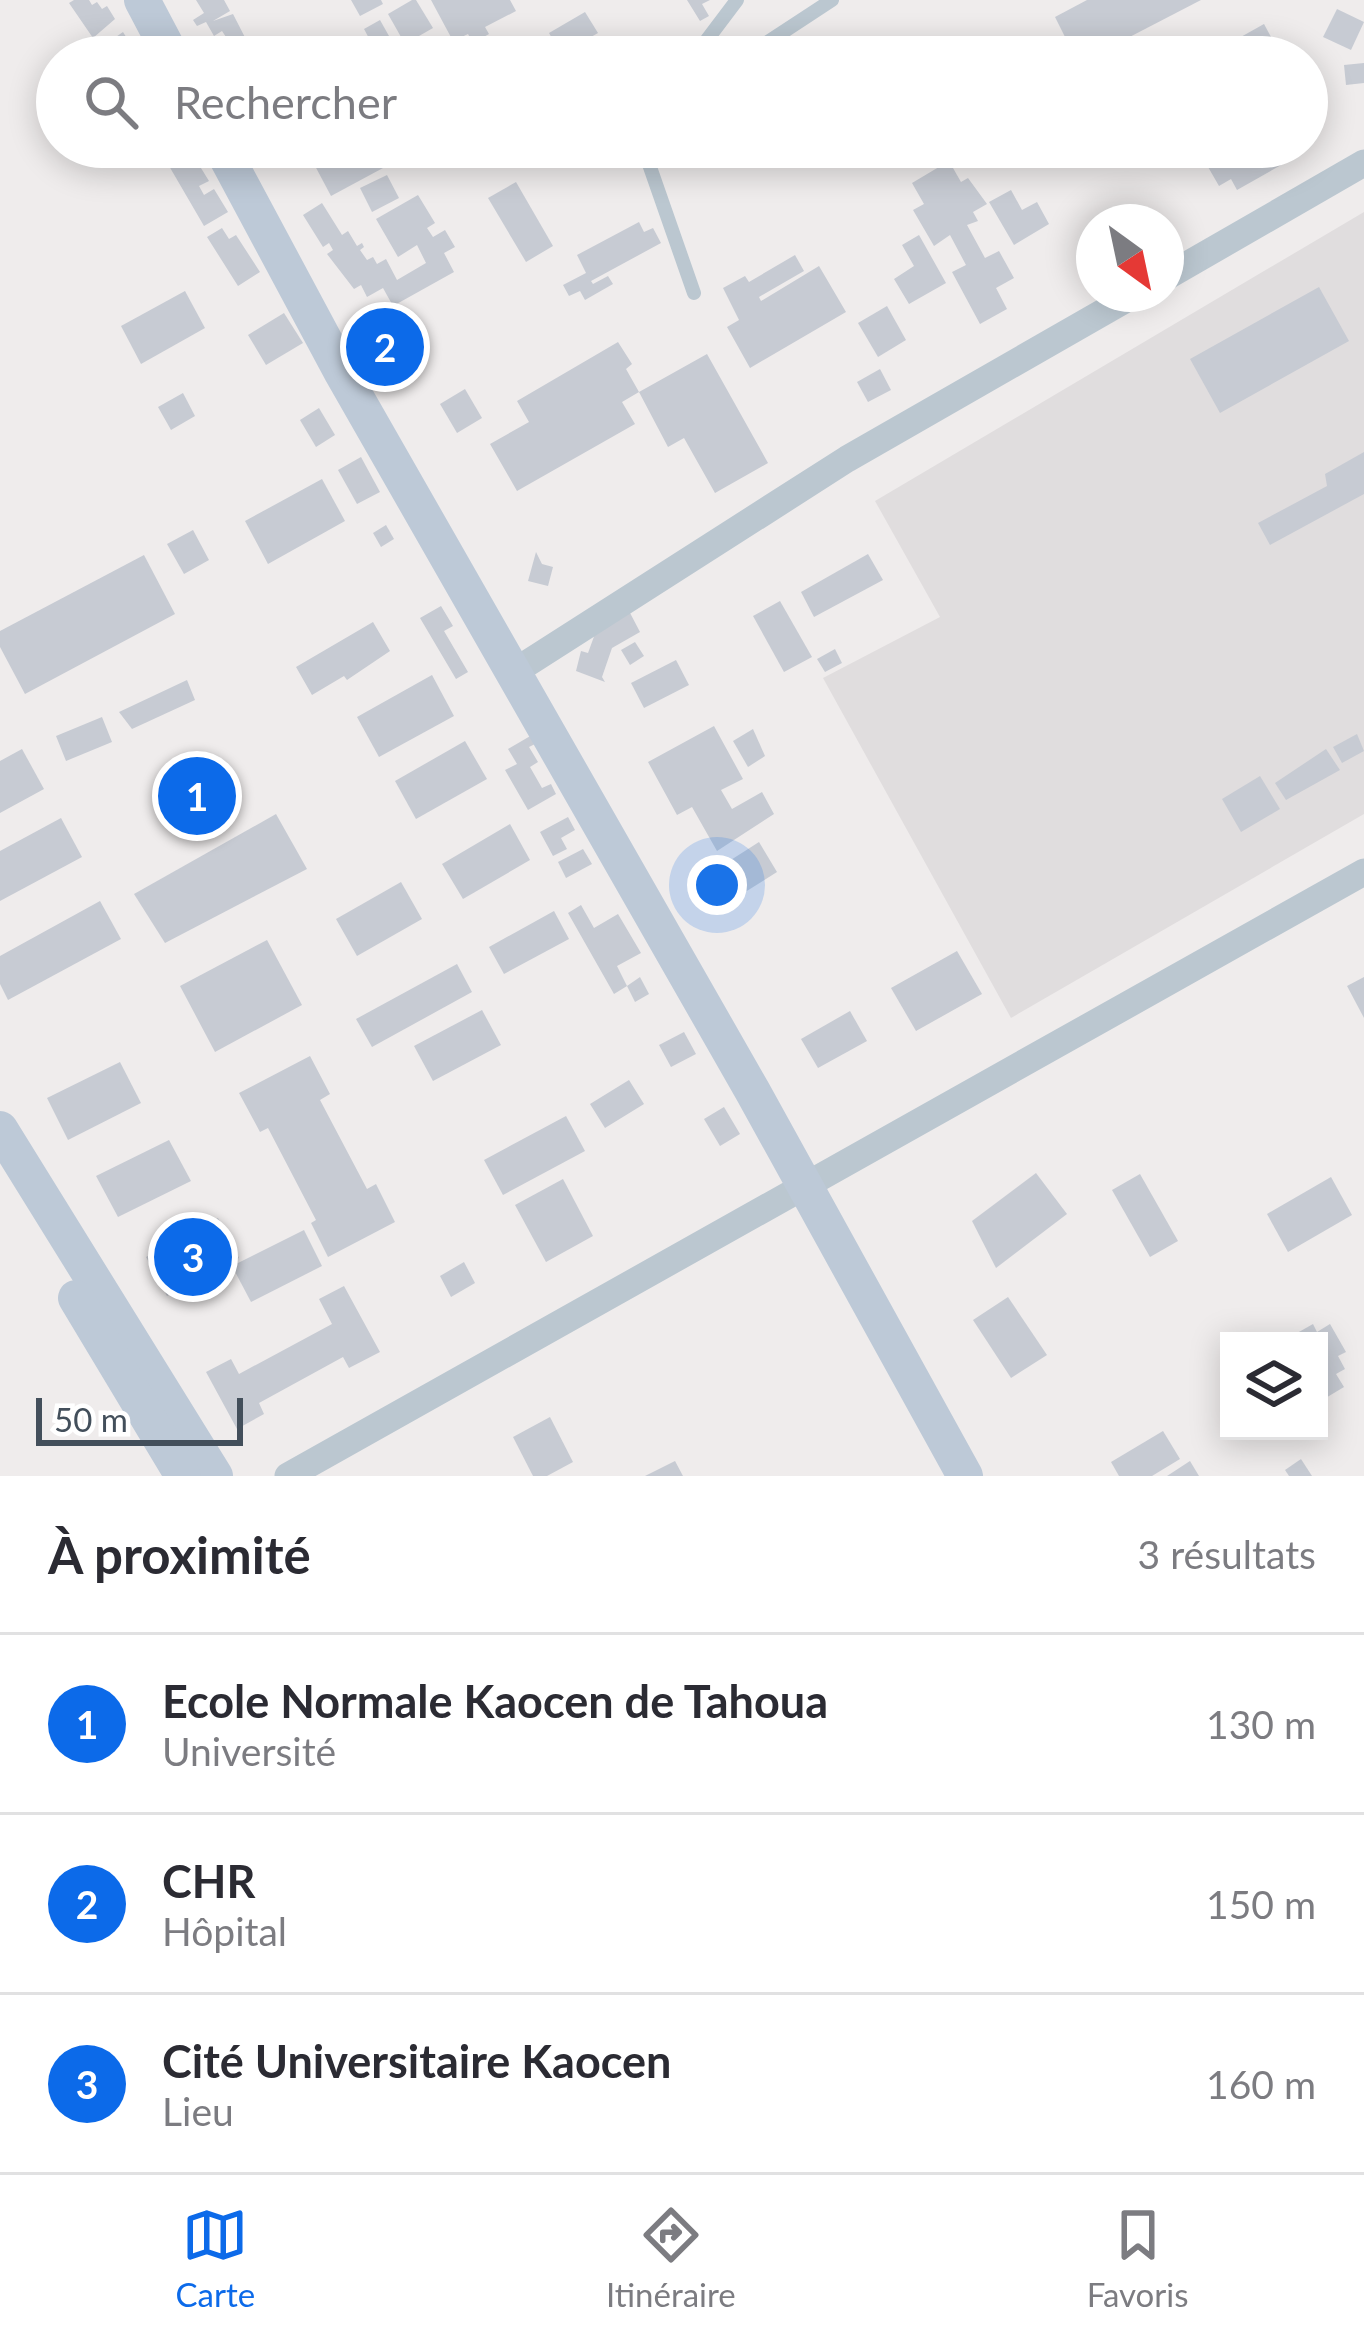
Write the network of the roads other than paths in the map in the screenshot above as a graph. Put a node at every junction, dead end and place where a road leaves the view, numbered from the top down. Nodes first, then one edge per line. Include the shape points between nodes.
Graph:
1 (142, 0) edge
2 (737, 0) edge
3 (832, 0) edge
4 (161, 36) edge
5 (710, 36) edge
6 (777, 36) edge
7 (1364, 163) edge
8 (232, 168) edge
9 (650, 168) edge
10 (1184, 267) edge
11 (694, 293) dead end
12 (1104, 312) edge
13 (514, 672) junction
14 (1364, 872) edge
15 (0, 1129) edge
16 (6, 1173) edge
17 (804, 1187) junction
18 (183, 1476) edge
19 (215, 1476) edge
20 (288, 1476) edge
21 (965, 1476) edge

1 - 4 street
2 - 5 lane
3 - 6 lane
7 - 10 street
8 - 13 street
9 - 11 lane
12 - 13 street via 847,459
13 - 17 street
14 - 17 street
15 - 16 street
16 - 18 street
16 - 19 street
17 - 20 street
17 - 21 street

